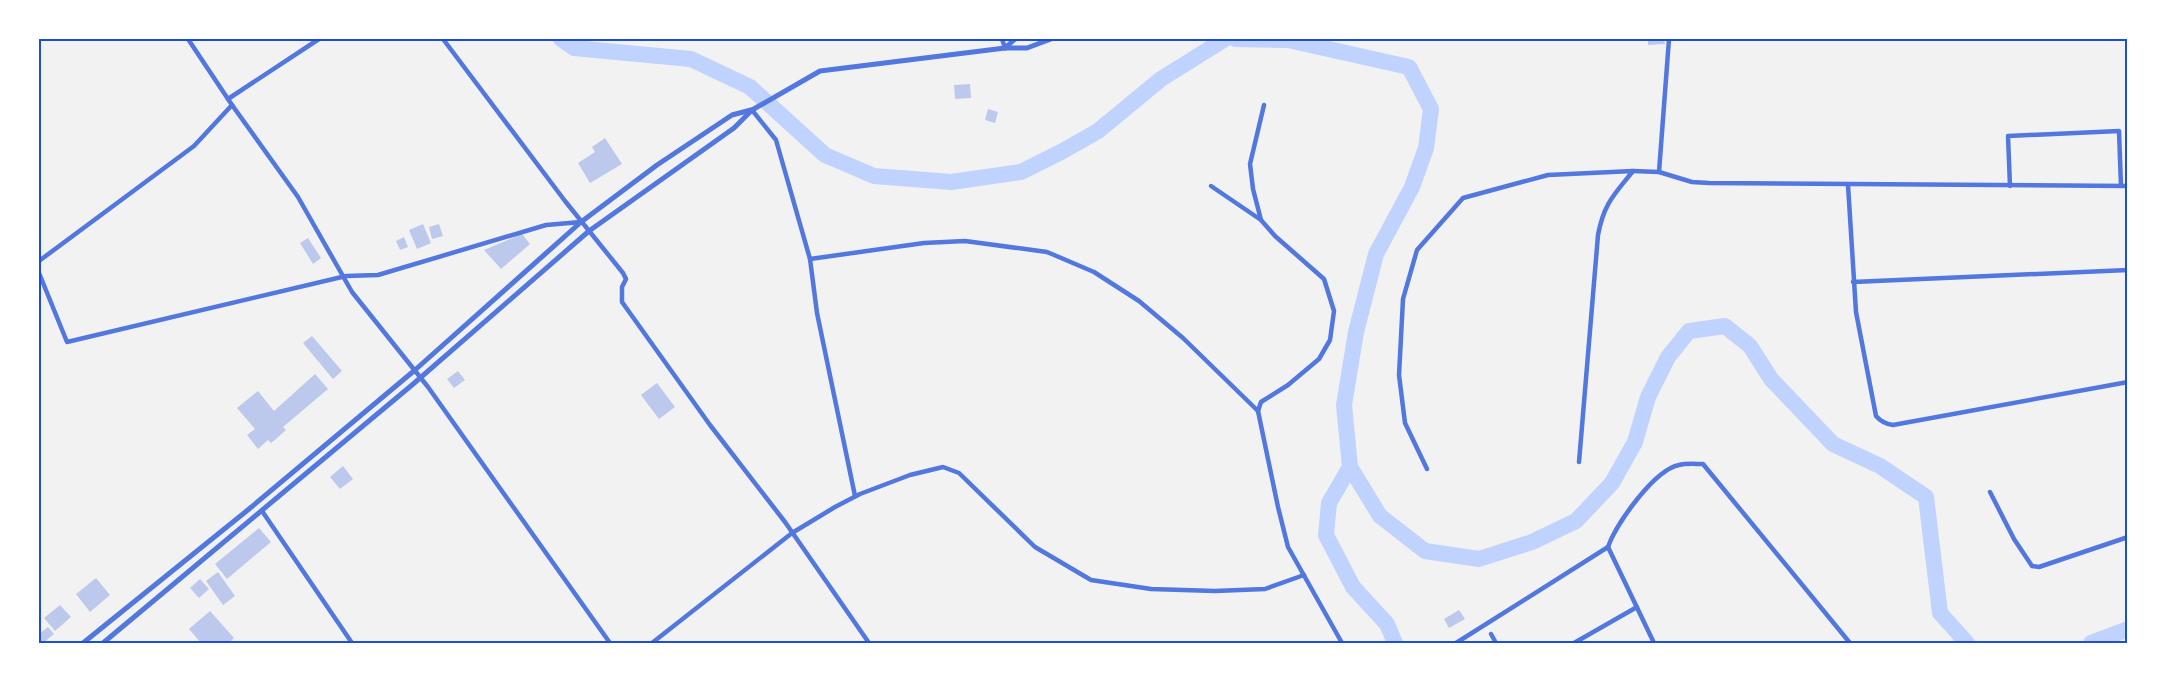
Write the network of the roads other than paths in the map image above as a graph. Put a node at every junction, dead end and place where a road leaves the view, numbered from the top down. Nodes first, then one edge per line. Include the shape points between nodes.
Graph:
1 (188, 39) edge
2 (319, 39) edge
3 (443, 39) edge
4 (1002, 39) edge
5 (1015, 39) edge
6 (1051, 39) edge
7 (1669, 39) edge
8 (1005, 48) junction
9 (228, 99) junction
10 (232, 105) junction
11 (1264, 105) dead end
12 (752, 110) junction
13 (1634, 171) junction
14 (1659, 172) junction
15 (1848, 185) junction
16 (1211, 186) dead end
17 (2010, 186) junction
18 (2121, 186) junction
19 (2128, 186) edge
20 (1261, 220) junction
21 (581, 222) junction
22 (589, 231) junction
23 (810, 259) junction
24 (39, 261) edge
25 (2128, 270) edge
26 (39, 273) edge
27 (342, 277) junction
28 (1853, 282) junction
29 (415, 370) junction
30 (420, 377) junction
31 (2128, 382) edge
32 (1258, 411) junction
33 (1579, 462) dead end
34 (1427, 469) dead end
35 (1990, 492) dead end
36 (855, 496) junction
37 (262, 511) junction
38 (792, 533) junction
39 (2128, 537) edge
40 (1608, 547) junction
41 (1304, 575) junction
42 (1637, 608) junction
43 (1491, 634) dead end
44 (83, 643) edge
45 (103, 643) edge
46 (352, 643) edge
47 (610, 643) edge
48 (652, 643) edge
49 (869, 643) edge
50 (1342, 643) edge
51 (1456, 643) edge
52 (1496, 643) edge
53 (1574, 643) edge
54 (1654, 643) edge
55 (1850, 643) edge

1 - 9 street
2 - 9 street
3 - 21 street
4 - 8 street
5 - 8 street
6 - 8 street via 1027,48
7 - 14 street
8 - 12 street via 820,71
9 - 10 street
10 - 24 street via 194,146
10 - 27 street via 298,197
11 - 20 street via 1250,164
12 - 21 street via 732,115
12 - 22 street via 734,128
12 - 23 street via 776,140
13 - 14 street
13 - 33 street via 1601,215
13 - 34 street via 1548,175 1463,198 1417,250 1403,299 1399,375 1405,423
14 - 15 street via 1692,182
15 - 17 street
15 - 28 street
16 - 20 street
17 - 18 street
17 - 18 street via 2008,136 2119,131
18 - 19 street
20 - 32 street via 1324,279 1334,311 1330,340 1319,359 1288,386 1261,402
21 - 22 street
21 - 27 street via 546,225 378,275
21 - 29 street
22 - 30 street
22 - 38 street via 626,279 622,302
23 - 32 street via 965,241 1047,252 1094,272 1139,300
23 - 36 street via 817,313
25 - 28 street
26 - 27 street via 68,342
27 - 29 street
28 - 31 street via 1876,416 1887,424
29 - 30 street
29 - 44 street
30 - 37 street
30 - 47 street
32 - 41 street via 1288,547
35 - 39 street via 2032,567
36 - 38 street
36 - 41 street via 943,467 959,473 1035,547 1091,580 1151,589 1215,591 1264,589
37 - 45 street
37 - 46 street
38 - 48 street
38 - 49 street
40 - 42 street
40 - 51 street
40 - 55 street via 1613,533 1659,476 1677,465 1703,464
41 - 50 street
42 - 53 street
42 - 54 street
43 - 52 street

